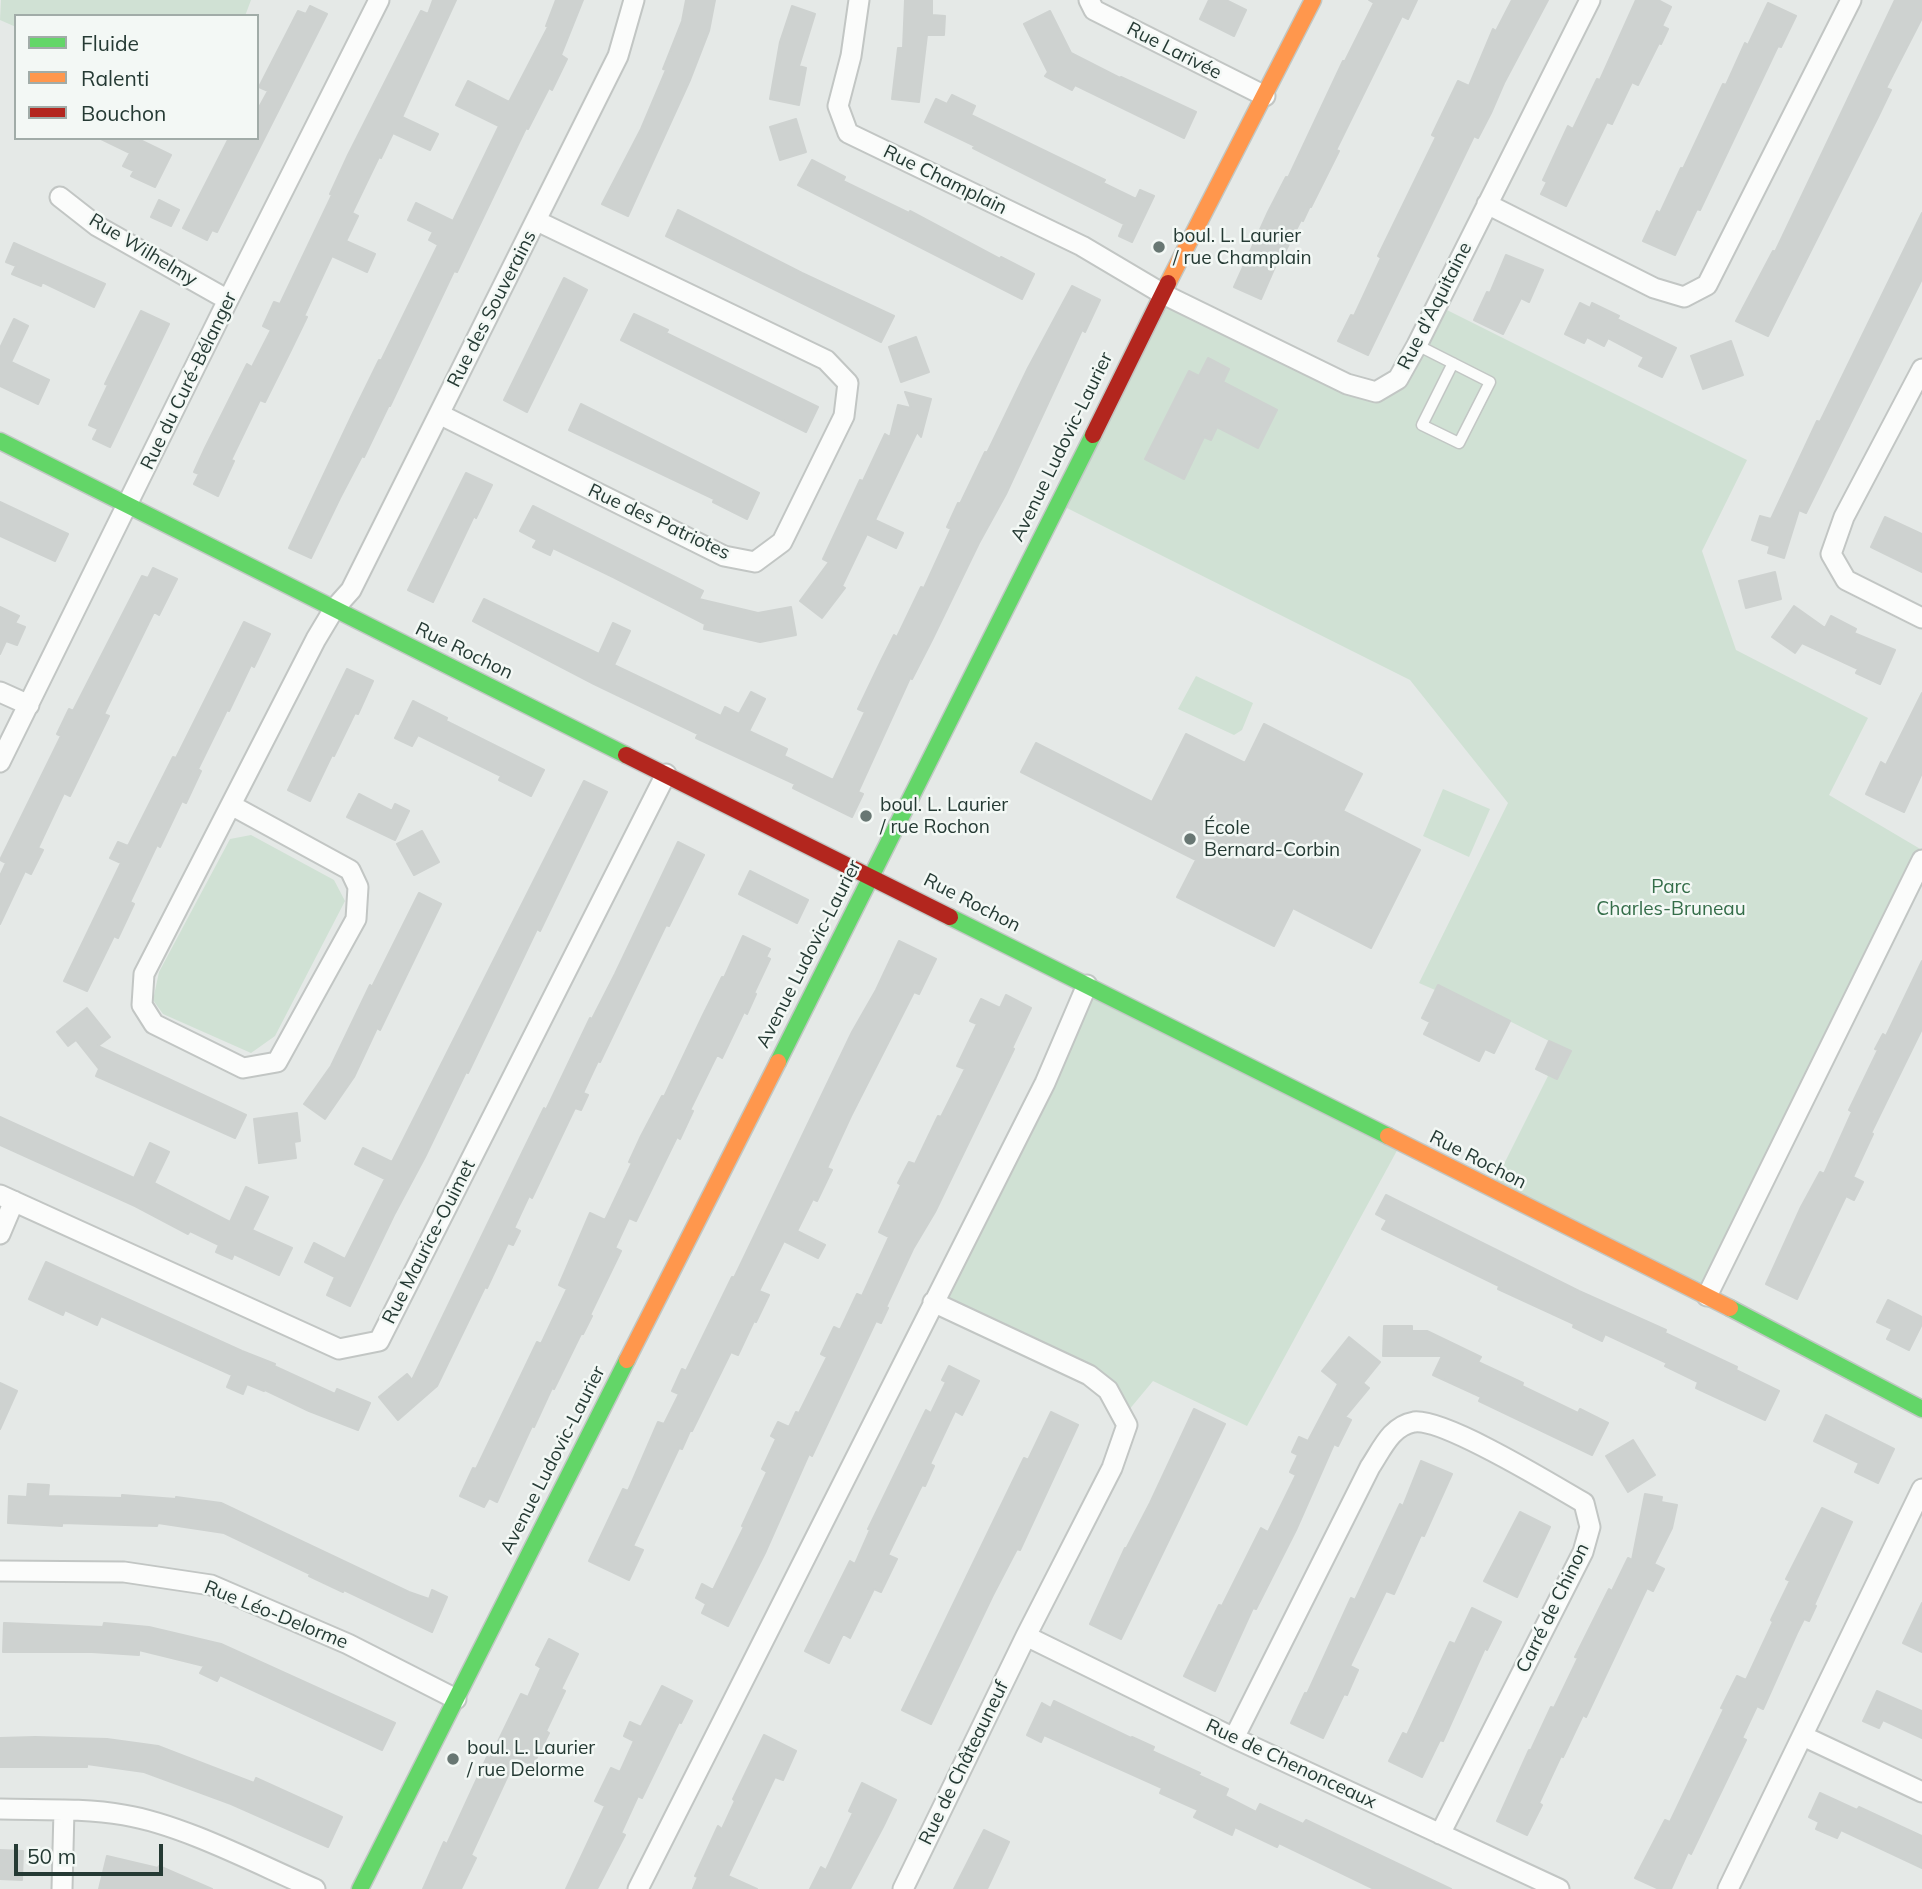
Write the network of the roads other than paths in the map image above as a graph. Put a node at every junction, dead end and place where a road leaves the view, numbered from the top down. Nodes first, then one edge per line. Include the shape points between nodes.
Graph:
1 (379, 0) edge
2 (634, 0) edge
3 (859, 0) edge
4 (1089, 0) edge
5 (1313, 0) edge
6 (1590, 0) edge
7 (1851, 0) edge
8 (1265, 96) junction
9 (60, 197) dead end
10 (1488, 204) junction
11 (537, 221) junction
12 (1163, 294) junction
13 (228, 300) junction
14 (1417, 345) junction
15 (1453, 363) junction
16 (1922, 369) edge
17 (439, 414) junction
18 (0, 441) edge
19 (128, 505) junction
20 (334, 610) junction
21 (1922, 618) edge
22 (0, 692) edge
23 (29, 705) junction
24 (0, 762) edge
25 (666, 774) junction
26 (232, 805) junction
27 (1922, 860) edge
28 (872, 876) junction
29 (1087, 985) junction
30 (7, 1198) edge
31 (0, 1234) edge
32 (1707, 1297) junction
33 (933, 1302) junction
34 (1922, 1409) edge
35 (1922, 1489) edge
36 (0, 1571) edge
37 (1026, 1636) junction
38 (456, 1699) junction
39 (1802, 1736) junction
40 (1234, 1738) junction
41 (1922, 1792) edge
42 (0, 1809) edge
43 (64, 1810) junction
44 (1440, 1834) junction
45 (62, 1889) edge
46 (314, 1889) edge
47 (360, 1889) edge
48 (638, 1889) edge
49 (903, 1889) edge
50 (1559, 1889) edge
51 (1728, 1889) edge

1 - 13 street, Rue du Curé-Bélanger
2 - 11 street, Rue des Souverains via 618,56
3 - 12 street, Rue Champlain via 838,106 848,133 1082,246
4 - 8 street, Rue Larivée via 1094,10
5 - 8 street, Avenue Ludovic-Laurier
6 - 10 street, Rue d'Aquitaine
7 - 10 street via 1707,285 1684,298 1654,288
8 - 12 street, Avenue Ludovic-Laurier
9 - 13 street, Rue Wilhelmy via 97,226
10 - 14 street, Rue d'Aquitaine
11 - 17 street, Rue des Souverains
11 - 17 street, Rue des Patriotes via 826,360 848,383 844,416 782,542 755,562 724,556
12 - 14 street, Rue d'Aquitaine via 1347,384 1376,392 1398,379
12 - 28 street, Avenue Ludovic-Laurier
13 - 19 street, Rue du Curé-Bélanger
14 - 15 lane
15 - 15 lane via 1490,382 1459,443 1422,425
16 - 21 street via 1844,517 1831,554 1846,580
17 - 20 street, Rue des Souverains via 351,590
18 - 19 street, Rue Rochon
19 - 20 street, Rue Rochon
19 - 23 street, Rue du Curé-Bélanger
20 - 25 street, Rue Rochon
20 - 26 street, Rue des Souverains
22 - 23 street
23 - 24 street, Rue du Curé-Bélanger
25 - 28 street, Rue Rochon
25 - 30 street, Rue Maurice-Ouimet via 379,1341 339,1349
26 - 26 street, Rue des Souverains via 144,974 142,1005 154,1024 243,1068 277,1062 356,919 358,887 350,870
27 - 32 street
28 - 29 street, Rue Rochon
28 - 38 street, Avenue Ludovic-Laurier
29 - 32 street, Rue Rochon
29 - 33 street via 1045,1083
30 - 31 street
32 - 34 street, Rue Rochon
33 - 37 street, Rue de Châteauneuf via 1088,1375 1108,1390 1127,1425 1112,1468
33 - 48 street
35 - 39 street
36 - 38 street, Rue Léo-Delorme via 124,1572 211,1585 348,1644
37 - 40 street, Rue de Chenonceaux
37 - 49 street, Rue de Châteauneuf
38 - 47 street, Avenue Ludovic-Laurier
39 - 41 street
39 - 51 street
40 - 44 street, Rue de Chenonceaux
40 - 44 street, Carré de Chinon via 1370,1466 1393,1431 1414,1422 1436,1425 1584,1503 1590,1527 1583,1552
42 - 43 street
43 - 45 street
43 - 46 street via 124,1815 182,1832
44 - 50 street, Rue de Chenonceaux

